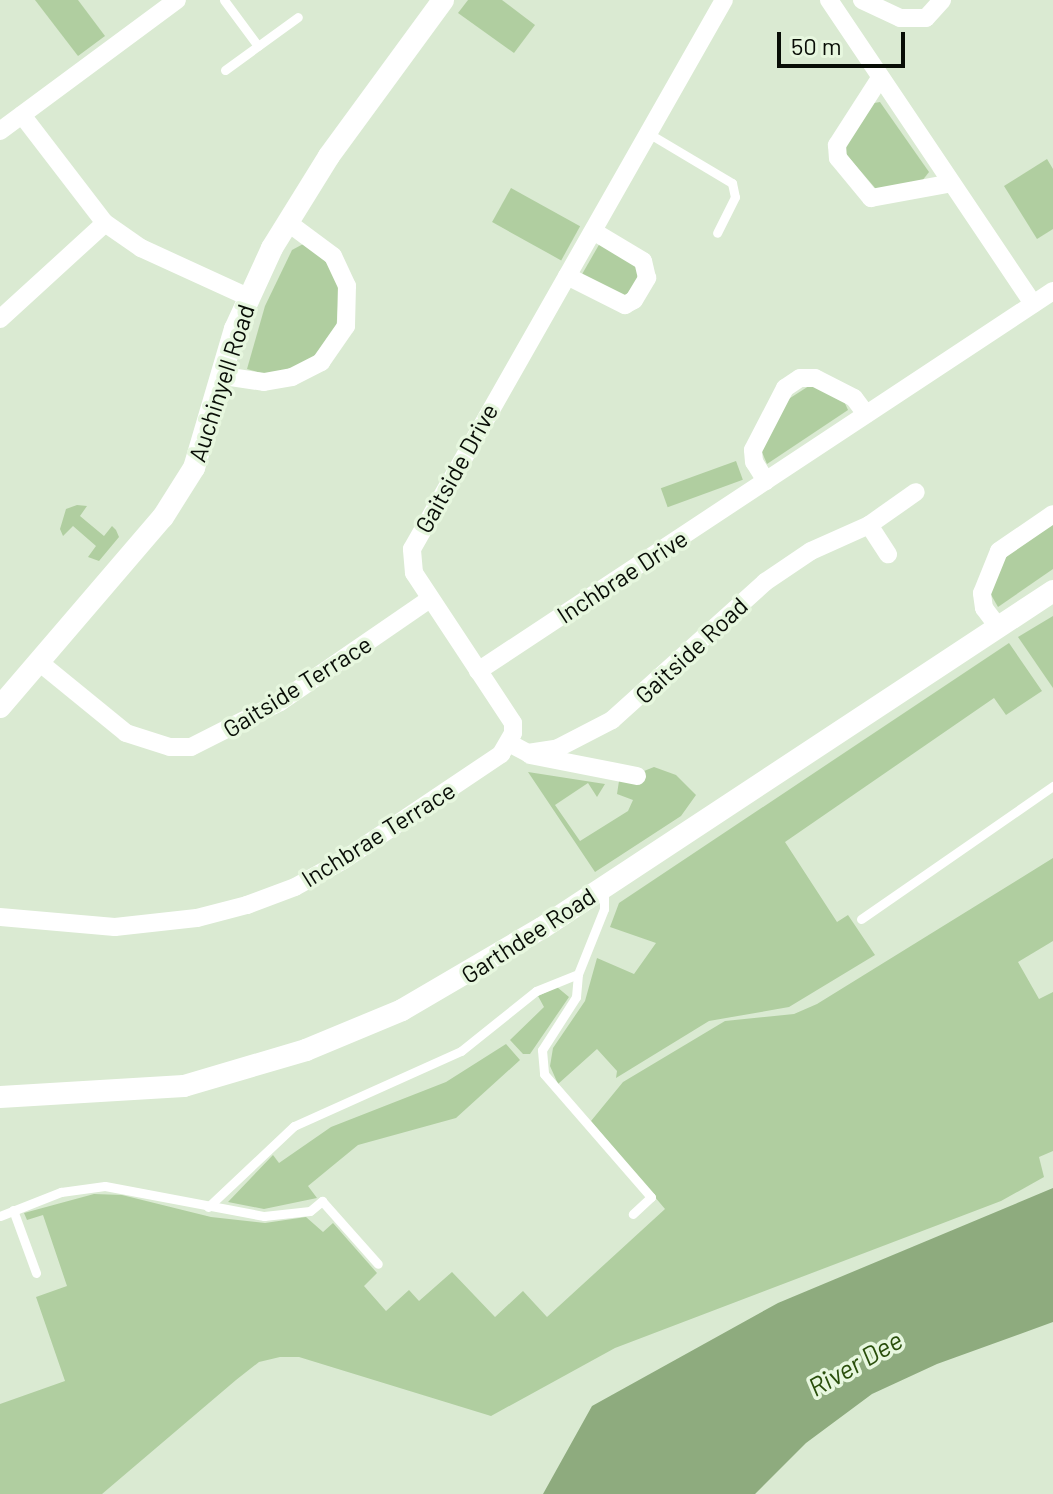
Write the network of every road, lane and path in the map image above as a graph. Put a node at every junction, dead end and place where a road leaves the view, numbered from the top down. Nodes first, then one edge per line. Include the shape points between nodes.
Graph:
1 (177, 0) edge
2 (224, 0) edge
3 (443, 0) edge
4 (724, 0) edge
5 (829, 0) edge
6 (862, 0) edge
7 (942, 0) edge
8 (298, 17) dead end
9 (258, 46) junction
10 (225, 70) dead end
11 (880, 78) junction
12 (22, 115) junction
13 (0, 131) edge
14 (648, 133) junction
15 (952, 183) junction
16 (287, 222) junction
17 (105, 223) junction
18 (593, 231) junction
19 (717, 233) dead end
20 (567, 276) junction
21 (1053, 291) edge
22 (248, 297) junction
23 (1033, 304) junction
24 (0, 319) edge
25 (224, 376) junction
26 (866, 414) junction
27 (766, 481) junction
28 (916, 492) dead end
29 (1053, 514) edge
30 (869, 525) junction
31 (888, 554) dead end
32 (1053, 591) edge
33 (430, 599) junction
34 (999, 628) junction
35 (39, 662) junction
36 (478, 671) junction
37 (0, 707) edge
38 (509, 743) junction
39 (528, 753) junction
40 (637, 776) dead end
41 (1053, 786) edge
42 (604, 886) junction
43 (0, 917) edge
44 (861, 919) dead end
45 (578, 974) junction
46 (0, 1097) edge
47 (208, 1207) junction
48 (13, 1210) junction
49 (633, 1214) dead end
50 (0, 1216) edge
51 (378, 1264) dead end
52 (36, 1273) dead end

1 - 12 street
2 - 9 lane
3 - 16 street, Auchinyell Road
4 - 14 street, Gaitside Drive
5 - 11 street
6 - 7 street via 900,18 926,18
8 - 9 lane
9 - 10 lane
11 - 15 street
11 - 15 street via 837,145 838,158 871,198
12 - 13 street
12 - 17 street
14 - 18 street, Gaitside Drive
14 - 19 lane via 732,183 735,197
15 - 23 street
16 - 22 street, Auchinyell Road
16 - 25 street via 333,256 347,286 346,326 321,362 292,377 264,382
17 - 22 street via 141,248
17 - 24 street
18 - 20 street, Gaitside Drive
18 - 20 street via 643,261 647,278 625,305
20 - 33 street, Gaitside Drive via 417,535 411,561
21 - 23 street, Inchbrae Drive
22 - 25 street, Auchinyell Road
23 - 26 street, Inchbrae Drive
25 - 35 street, Auchinyell Road via 194,468 163,517
26 - 27 street, Inchbrae Drive
26 - 27 street via 854,398 815,378 792,383 753,450
27 - 36 street, Inchbrae Drive
28 - 30 street, Gaitside Road
29 - 34 street via 999,551 982,593 984,608
30 - 31 street
30 - 39 street, Gaitside Road via 811,551 765,582 612,720 558,748
32 - 34 street, Garthdee Road
33 - 35 street, Gaitside Terrace via 280,702 191,747 170,747 126,733
33 - 36 street, Gaitside Drive
34 - 42 street, Garthdee Road
35 - 37 street, Auchinyell Road
36 - 38 street, Gaitside Drive via 513,723
38 - 39 street
38 - 43 street, Inchbrae Terrace via 501,754 342,861 247,905 197,918 115,927
39 - 40 street via 539,760
41 - 44 lane
42 - 45 lane via 604,909
42 - 46 street, Garthdee Road via 430,997 306,1050 184,1086
45 - 47 lane via 536,991 461,1051 294,1126
45 - 49 lane via 576,997 542,1050 544,1074 651,1197
47 - 48 lane via 105,1186 61,1192
47 - 51 lane via 264,1216 310,1211 322,1201
48 - 50 lane
48 - 52 lane

